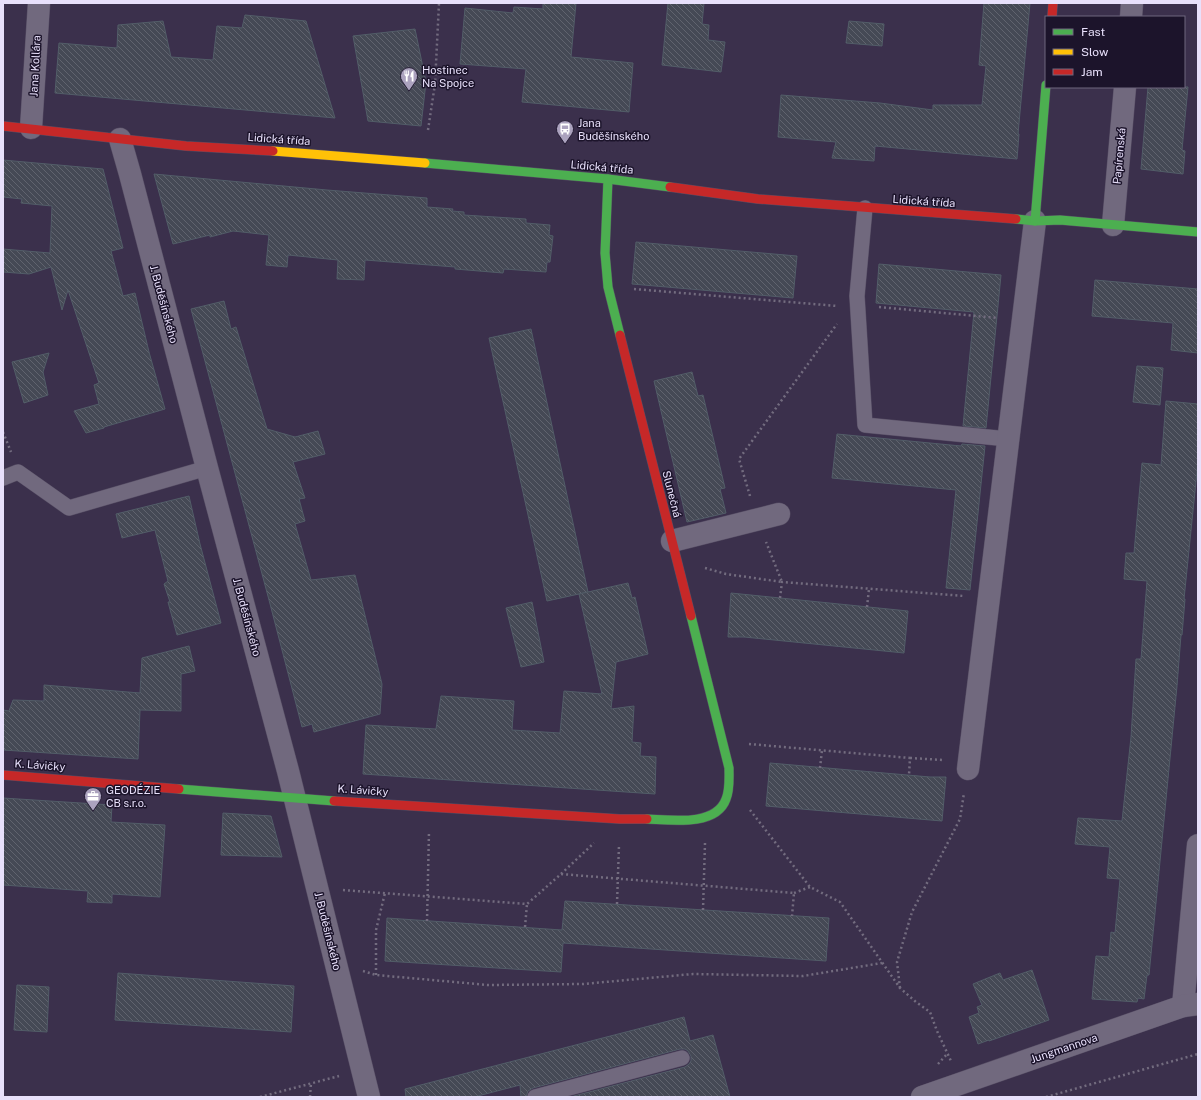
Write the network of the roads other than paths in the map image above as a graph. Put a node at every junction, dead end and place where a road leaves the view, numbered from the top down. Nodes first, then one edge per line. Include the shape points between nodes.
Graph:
1 (39, 3) edge
2 (1053, 3) edge
3 (1132, 3) edge
4 (1052, 16) edge
5 (1131, 16) edge
6 (1046, 88) edge
7 (1125, 88) edge
8 (3, 126) edge
9 (31, 128) junction
10 (120, 139) junction
11 (608, 179) junction
12 (865, 208) junction
13 (1035, 221) junction
14 (1113, 225) junction
15 (1198, 232) edge
16 (1008, 439) junction
17 (207, 468) junction
18 (3, 478) edge
19 (779, 514) dead end
20 (672, 541) junction
21 (968, 765) road end
22 (3, 774) edge
23 (295, 798) junction
24 (719, 810) joint
25 (1198, 845) edge
26 (1190, 1005) edge
27 (682, 1058) dead end
28 (926, 1090) edge
29 (369, 1097) edge
30 (535, 1097) edge

1 - 9 street, Jana Kollára
2 - 4 street
3 - 5 street
6 - 13 street
7 - 14 street, Papírenská
8 - 9 street, Lidická třída
9 - 10 street, Lidická třída
10 - 11 street, Lidická třída
10 - 17 street, J. Buděšínského
11 - 12 street, Lidická třída via 758,199
11 - 20 street, Slunečná via 605,253 608,287
12 - 13 street, Lidická třída
12 - 16 lane via 854,303 865,425
13 - 14 street, Lidická třída via 1060,220
13 - 16 street
14 - 15 street, Lidická třída
16 - 21 street
17 - 18 lane via 69,508 18,472
17 - 23 street, J. Buděšínského
19 - 20 street
20 - 24 street, Slunečná via 729,768 726,800
22 - 23 street, K. Lávičky
23 - 24 street, K. Lávičky via 620,819 687,820 706,818
23 - 29 street, J. Buděšínského
25 - 26 street
26 - 28 street, Jungmannova via 961,1084
27 - 30 lane

